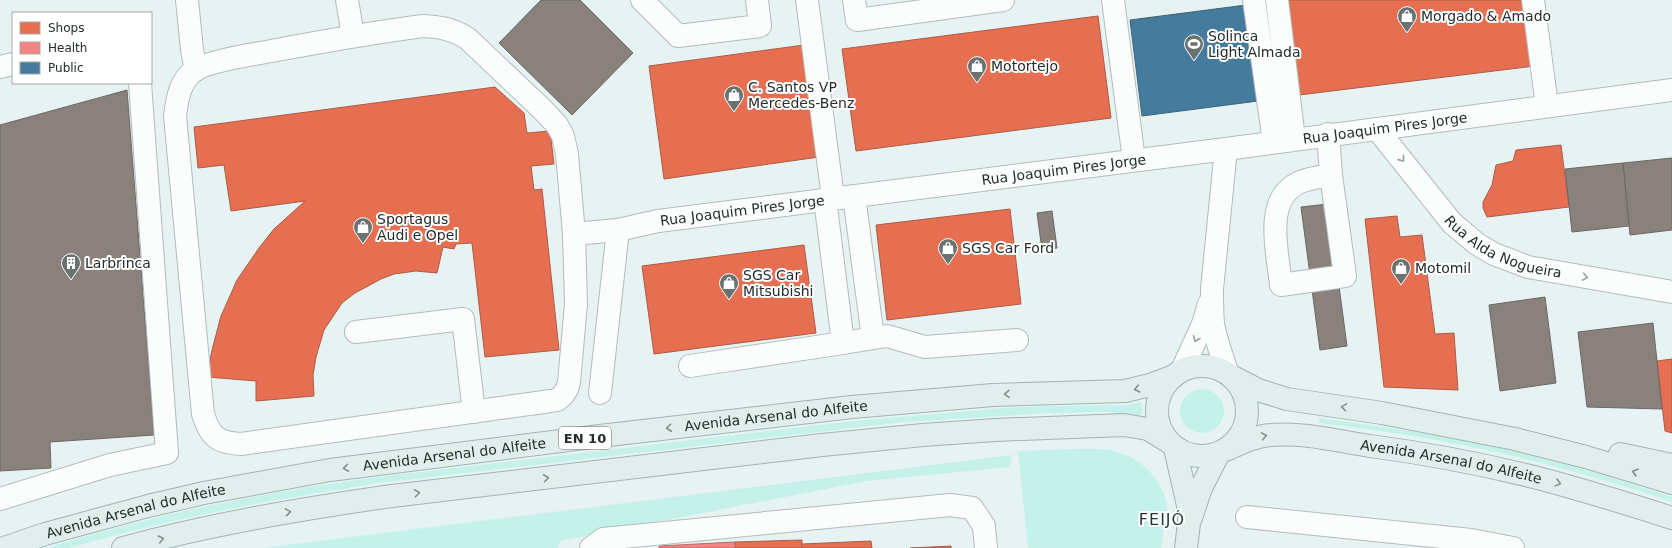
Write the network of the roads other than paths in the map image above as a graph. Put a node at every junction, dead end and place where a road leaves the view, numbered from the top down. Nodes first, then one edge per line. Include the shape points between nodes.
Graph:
1 (188, 0) edge
2 (347, 0) edge
3 (642, 0) edge
4 (756, 0) edge
5 (807, 0) edge
6 (854, 0) edge
7 (1113, 0) edge
8 (1254, 0) edge
9 (1277, 0) edge
10 (1533, 0) edge
11 (992, 1) edge
12 (353, 36) junction
13 (12, 64) edge
14 (0, 67) edge
15 (196, 70) junction
16 (140, 84) edge
17 (1672, 90) edge
18 (1547, 106) junction
19 (1377, 129) junction
20 (1328, 134) junction
21 (1284, 141) junction
22 (1226, 149) junction
23 (1134, 160) junction
24 (1331, 175) junction
25 (854, 196) junction
26 (829, 199) junction
27 (618, 230) junction
28 (574, 234) junction
29 (1212, 289) junction
30 (1672, 292) edge
31 (356, 332) dead end
32 (873, 338) junction
33 (1017, 340) dead end
34 (843, 343) junction
35 (690, 366) dead end
36 (1178, 373) junction
37 (1231, 375) junction
38 (600, 393) dead end
39 (474, 412) junction
40 (1382, 413) junction
41 (1172, 445) junction
42 (1223, 451) junction
43 (1672, 465) edge
44 (1672, 483) edge
45 (0, 499) edge
46 (1247, 517) dead end
47 (1672, 518) edge
48 (1189, 523) junction
49 (1470, 544) edge
50 (4, 548) edge
51 (123, 548) edge
52 (591, 548) edge
53 (986, 548) edge
54 (1186, 548) edge
55 (1513, 548) edge

1 - 15 street
2 - 12 street
3 - 4 street via 678,36 760,26
5 - 26 street
6 - 11 street via 857,20
7 - 23 street
8 - 21 street
9 - 21 street
10 - 18 street
12 - 15 street via 235,58
12 - 28 street via 423,26 456,31 467,38 557,125 563,136 567,154
13 - 14 street
15 - 39 street via 185,80 177,98 175,116 207,428 220,440 241,444
16 - 45 street via 167,453 110,465
17 - 18 street, Rua Joaquim Pires Jorge
18 - 19 street, Rua Joaquim Pires Jorge
19 - 20 street, Rua Joaquim Pires Jorge
19 -> 30 street, Rua Alda Nogueira via 1452,223 1477,244 1494,254 1528,267
20 - 21 street, Rua Joaquim Pires Jorge
20 - 24 street
21 - 22 street, Rua Joaquim Pires Jorge
22 - 23 street, Rua Joaquim Pires Jorge
22 - 29 street
23 - 25 street, Rua Joaquim Pires Jorge
24 - 24 street via 1345,276 1281,285 1275,226 1278,206 1285,192 1298,183
25 - 26 street, Rua Joaquim Pires Jorge
25 - 32 street
26 - 27 street, Rua Joaquim Pires Jorge via 658,221
26 - 34 street
27 - 28 street, Rua Joaquim Pires Jorge
27 - 38 street
28 - 39 street via 576,304 567,389 557,400
29 -> 36 street via 1203,324
29 - 37 street via 1213,324
31 - 39 street via 463,320
32 - 33 street via 887,336 925,347
32 - 34 street
34 - 35 street
36 - 37 main road via 1193,366 1204,366 1214,367
36 - 41 main road via 1162,390 1157,408 1159,426
36 -> 50 main road, Avenida Arsenal do Alfeite / EN 10 via 1150,386 1125,391 993,395 859,406 330,470 148,506
40 -> 37 main road via 1287,399 1258,390
37 - 42 main road via 1247,400 1247,419 1240,436
40 - 43 main road via 1517,433
44 -> 40 main road via 1516,439
41 - 42 main road via 1192,456 1210,456
41 - 48 main road via 1187,497
51 -> 41 main road via 234,522 349,502 871,440 995,430 1124,425 1148,430
42 -> 47 main road, Avenida Arsenal do Alfeite via 1256,438 1281,434 1312,436 1529,476
42 - 48 main road via 1201,488
46 - 49 street
48 - 54 main road
49 - 55 street
52 - 53 street via 603,539 950,504 972,508 984,526

